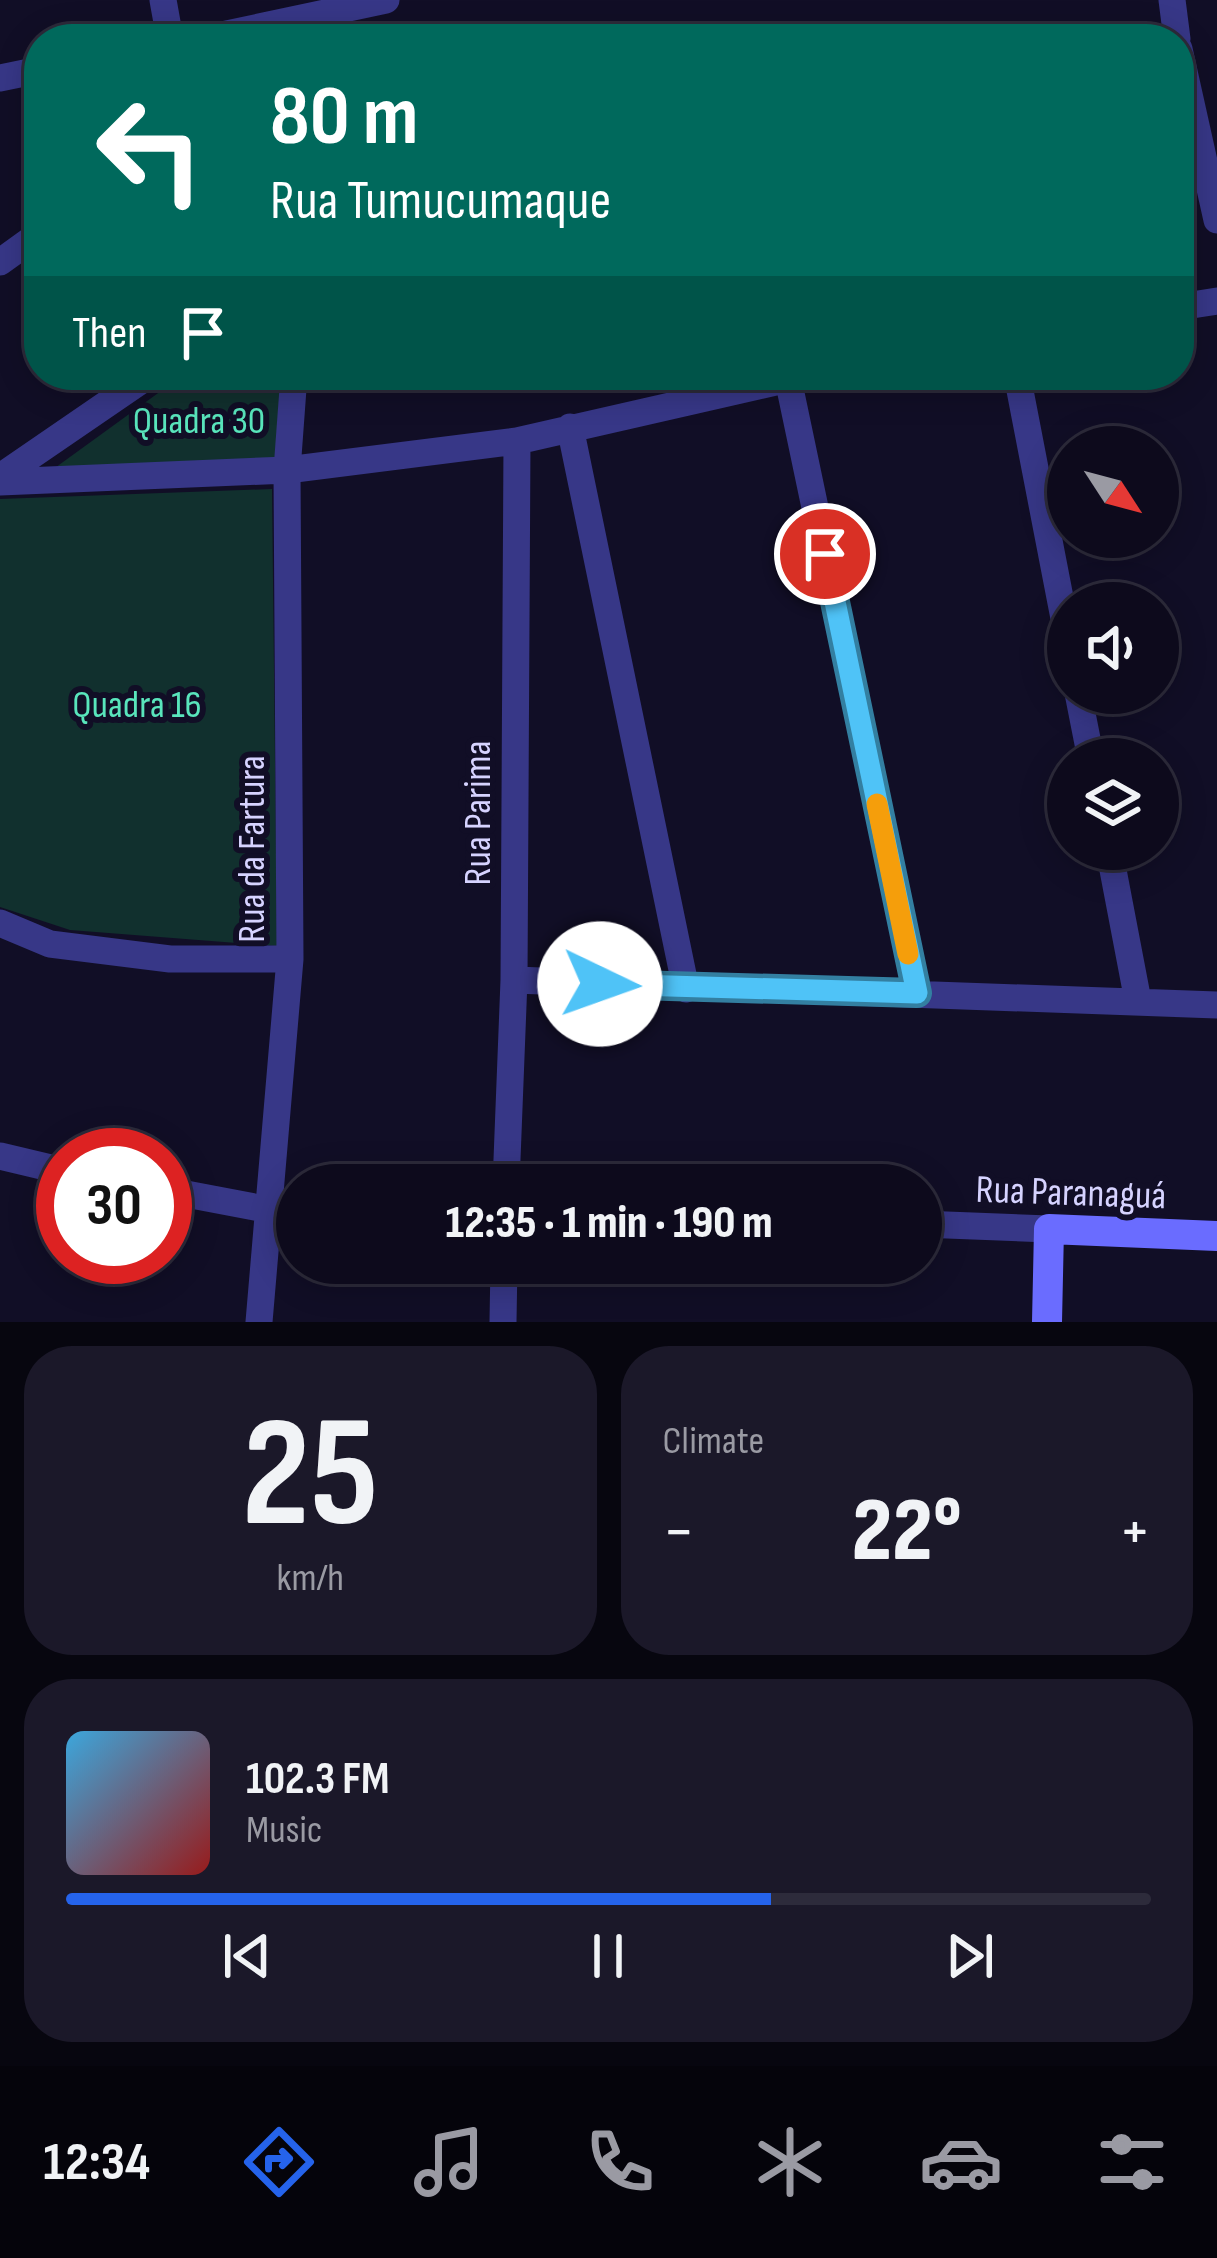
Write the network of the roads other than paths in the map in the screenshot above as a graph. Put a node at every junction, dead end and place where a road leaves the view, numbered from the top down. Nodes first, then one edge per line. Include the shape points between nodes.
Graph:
1 (386, 0) edge
2 (353, 7) junction
3 (273, 24) edge
4 (330, 24) edge
5 (1194, 119) edge
6 (1217, 220) edge
7 (128, 390) edge
8 (293, 390) edge
9 (738, 390) edge
10 (800, 390) edge
11 (1020, 390) edge
12 (570, 427) junction
13 (517, 441) junction
14 (286, 470) junction
15 (0, 479) edge
16 (1057, 582) edge
17 (1113, 870) edge
18 (0, 923) edge
19 (290, 959) junction
20 (514, 980) junction
21 (686, 989) junction
22 (917, 993) junction
23 (1138, 1001) junction
24 (1217, 1005) edge
25 (0, 1156) edge
26 (507, 1164) edge
27 (36, 1165) edge
28 (192, 1195) edge
29 (270, 1210) junction
30 (942, 1225) edge
31 (1049, 1229) junction
32 (1217, 1236) edge
33 (504, 1284) edge
34 (259, 1322) edge
35 (503, 1322) edge
36 (1047, 1322) edge

1 - 2 street
2 - 3 street
2 - 4 street
5 - 6 street
7 - 15 street
8 - 14 street, Rua da Fartura
9 - 12 street
10 - 22 street
11 - 16 street
12 - 13 street
12 - 21 street
13 - 14 street
13 - 20 street, Rua Parima
14 - 15 street
14 - 19 street, Rua da Fartura
17 - 23 street
18 - 19 street via 50,944 170,959
19 - 29 street, Rua da Fartura
20 - 21 street
20 - 26 street, Rua Parima
21 - 22 street
22 - 23 street
23 - 24 street
25 - 27 street
28 - 29 street
29 - 34 street, Rua da Fartura
30 - 31 street, Rua Paranaguá
31 - 32 street, Rua Paranaguá
31 - 36 street
33 - 35 street

